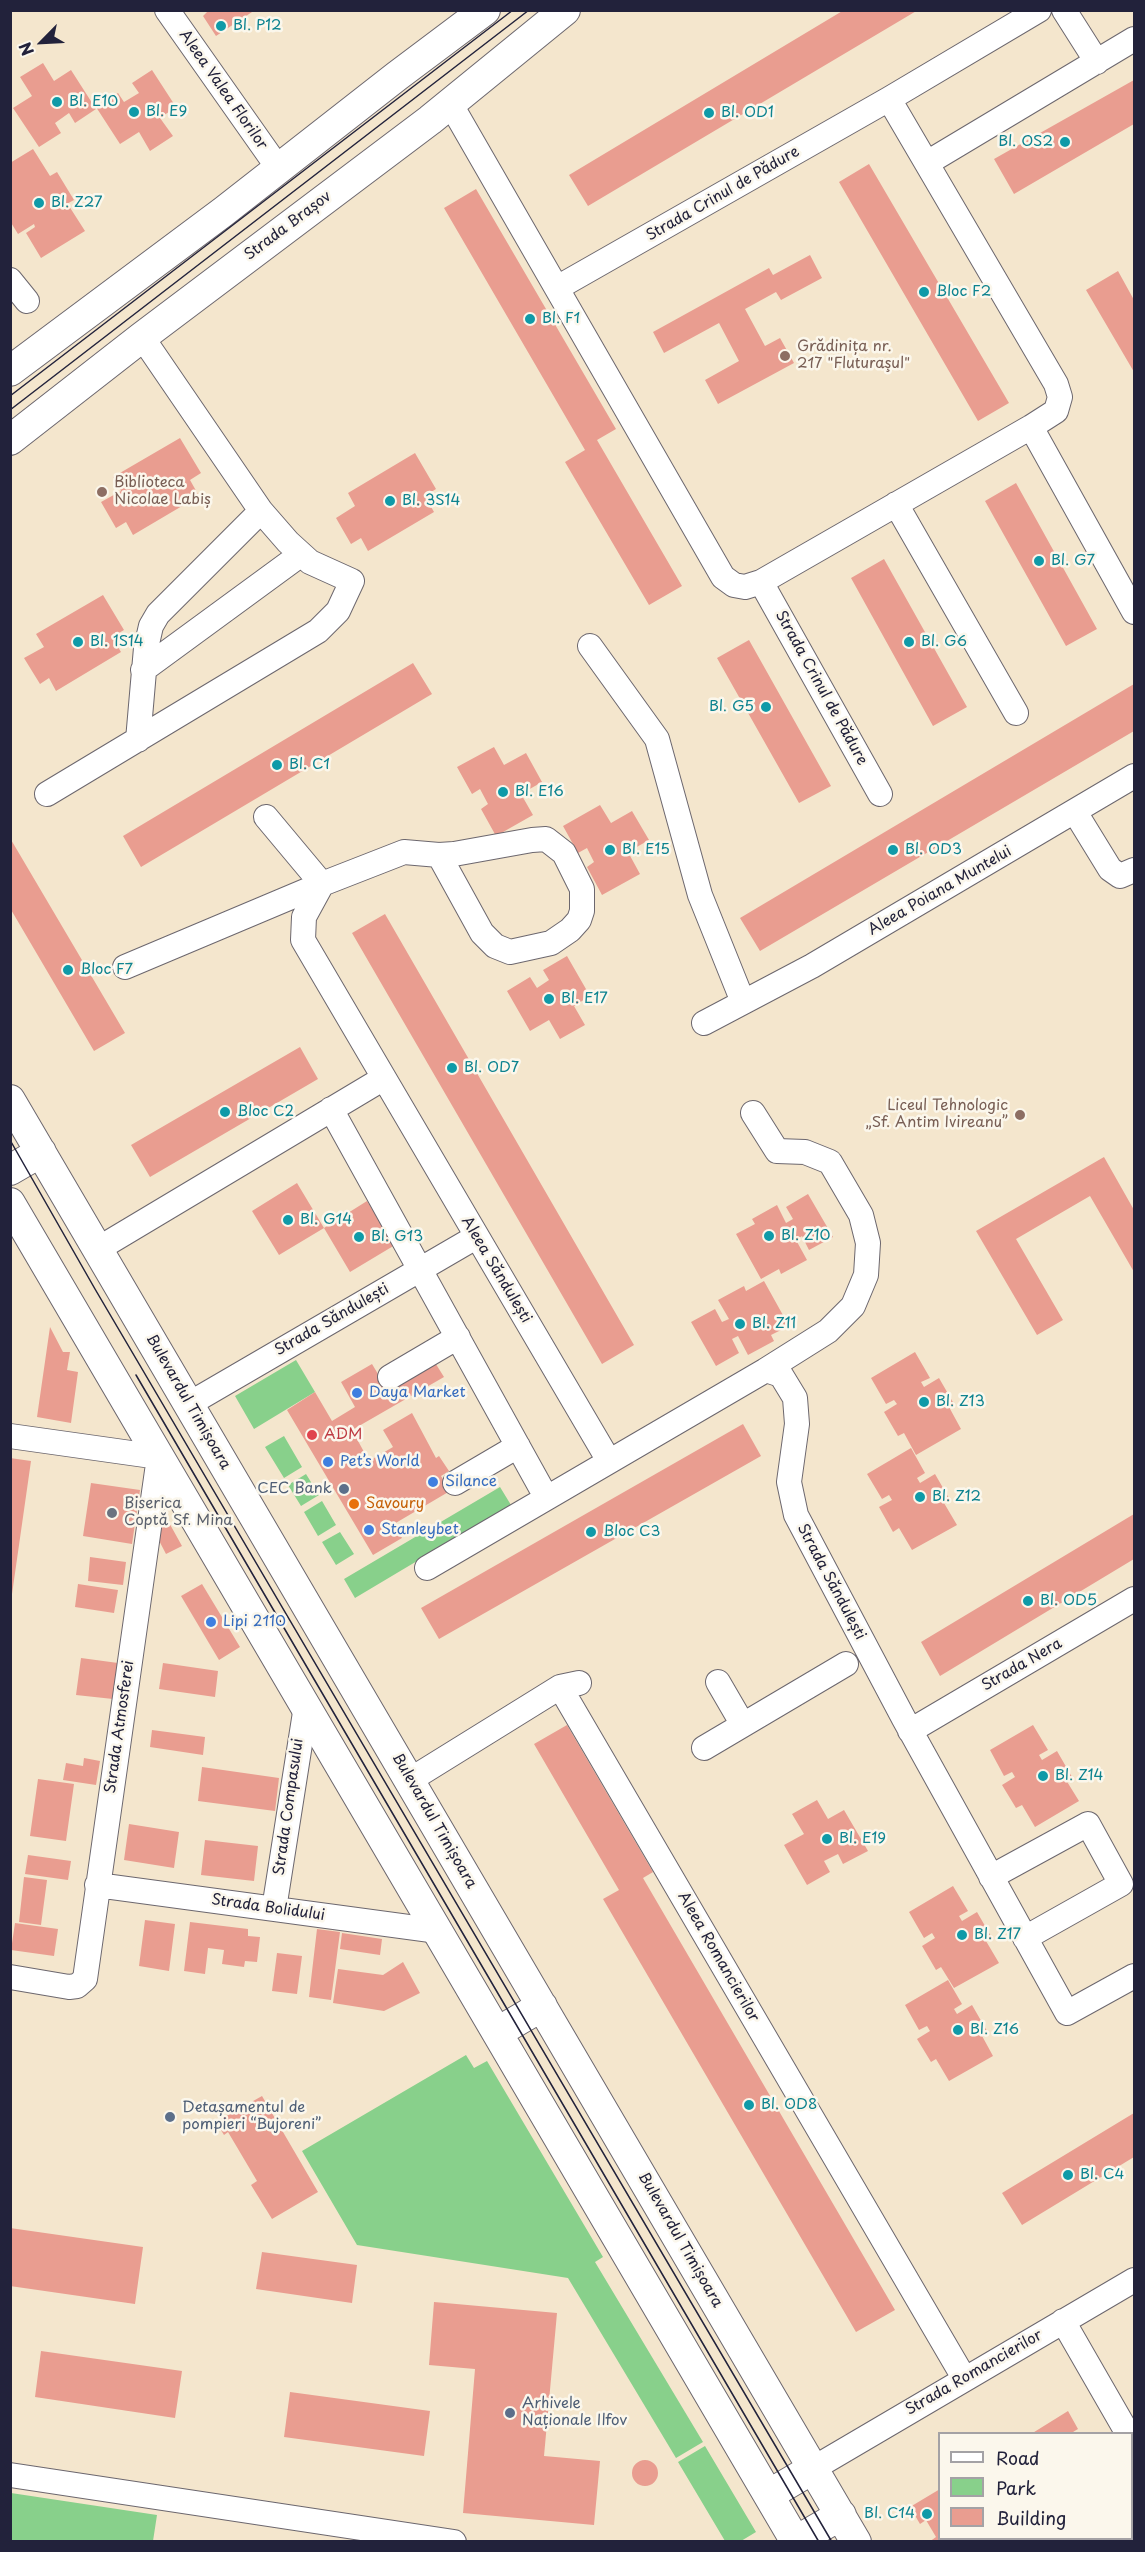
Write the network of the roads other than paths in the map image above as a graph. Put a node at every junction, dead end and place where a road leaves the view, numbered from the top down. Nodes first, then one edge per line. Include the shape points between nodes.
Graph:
1 (167, 10) edge
2 (485, 10) edge
3 (565, 10) edge
4 (1039, 10) edge
5 (1064, 10) edge
6 (1134, 39) edge
7 (1097, 62) junction
8 (889, 99) junction
9 (450, 103) junction
10 (927, 163) junction
11 (279, 169) junction
12 (10, 280) edge
13 (557, 288) junction
14 (27, 301) dead end
15 (142, 337) junction
16 (10, 371) edge
17 (1031, 427) junction
18 (10, 440) edge
19 (896, 504) junction
20 (261, 511) junction
21 (300, 555) junction
22 (761, 582) junction
23 (1134, 612) edge
24 (590, 646) dead end
25 (143, 670) junction
26 (1016, 713) dead end
27 (138, 740) junction
28 (1134, 776) edge
29 (47, 794) dead end
30 (880, 794) dead end
31 (1075, 812) junction
32 (266, 818) dead end
33 (438, 855) junction
34 (1134, 870) edge
35 (322, 884) junction
36 (125, 968) dead end
37 (743, 1002) junction
38 (704, 1023) dead end
39 (384, 1078) junction
40 (10, 1100) edge
41 (331, 1109) junction
42 (753, 1113) dead end
43 (41, 1152) junction
44 (10, 1170) edge
45 (10, 1203) edge
46 (476, 1237) junction
47 (98, 1249) junction
48 (420, 1269) junction
49 (458, 1337) junction
50 (766, 1370) junction
51 (390, 1377) dead end
52 (189, 1404) junction
53 (10, 1436) edge
54 (518, 1446) junction
55 (159, 1457) junction
56 (609, 1461) junction
57 (455, 1483) dead end
58 (546, 1497) junction
59 (427, 1568) dead end
60 (1134, 1599) edge
61 (846, 1664) dead end
62 (718, 1682) dead end
63 (306, 1706) junction
64 (743, 1725) junction
65 (910, 1731) junction
66 (704, 1748) dead end
67 (410, 1780) junction
68 (991, 1877) junction
69 (97, 1885) junction
70 (274, 1910) junction
71 (438, 1931) junction
72 (1025, 1938) junction
73 (1134, 1976) edge
74 (10, 1977) edge
75 (542, 2006) junction
76 (498, 2032) junction
77 (1134, 2280) edge
78 (1063, 2321) junction
79 (964, 2378) junction
80 (1127, 2432) edge
81 (814, 2468) junction
82 (10, 2475) edge
83 (770, 2494) junction
84 (841, 2515) junction
85 (442, 2540) edge
86 (796, 2541) edge
87 (856, 2541) edge

1 - 11 street, Aleea Valea Florilor
2 - 11 main road
3 - 9 main road, Strada Brașov
4 - 8 street, Strada Crinul de Pădure
5 - 7 street
6 - 7 street
7 - 10 street
8 - 10 street
8 - 13 street, Strada Crinul de Pădure
9 - 13 street
9 - 15 main road, Strada Brașov
10 - 17 street via 1056,384 1060,397 1056,411
11 - 16 main road
12 - 14 street
13 - 22 street via 723,577 745,587
15 - 18 main road, Strada Brașov
15 - 20 street
17 - 19 street
17 - 23 street
19 - 22 street
19 - 26 street
20 - 21 street
20 - 25 street via 158,614
21 - 25 street
21 - 27 street via 352,581 338,611 318,631
22 - 30 street, Strada Crinul de Pădure
24 - 37 street via 657,739 700,895
25 - 27 street
27 - 29 street
28 - 31 street, Aleea Poiana Muntelui
31 - 34 street via 1110,869 1120,876
31 - 37 street, Aleea Poiana Muntelui via 812,966
32 - 35 street
33 - 33 street via 546,839 564,853 582,889 579,920 551,943 510,952 495,946 482,933
33 - 35 street via 404,852
35 - 36 street
35 - 39 street, Aleea Săndulești via 304,917 303,940
37 - 38 street, Aleea Poiana Muntelui
39 - 41 street
39 - 46 street, Aleea Săndulești
40 - 43 main road, Bulevardul Timișoara
41 - 47 street
41 - 48 street
42 - 50 street via 777,1151 805,1152 830,1162 861,1215 868,1243 866,1275 853,1306 828,1331
43 - 44 main road
43 - 47 main road, Bulevardul Timișoara
45 - 55 main road
46 - 48 street, Strada Săndulești
46 - 56 street, Aleea Săndulești
47 - 52 main road, Bulevardul Timișoara
48 - 49 street
48 - 52 street, Strada Săndulești
49 - 51 street
49 - 54 street
50 - 56 street
50 - 65 street, Strada Săndulești via 781,1375 795,1398 797,1424 789,1482 796,1515
52 - 67 main road, Bulevardul Timișoara
53 - 55 street
54 - 57 street
54 - 58 street
55 - 63 main road
55 - 69 street, Strada Atmosferei
56 - 58 street
58 - 59 street
60 - 65 street, Strada Nera
61 - 64 street
62 - 64 street
63 - 70 street, Strada Compasului
63 - 71 main road
64 - 66 street
65 - 68 street, Strada Săndulești
67 - 75 main road, Bulevardul Timișoara
67 - 79 street, Aleea Romancierilor via 570,1685
68 - 72 street, Strada Săndulești
68 - 72 street via 1088,1824 1121,1884
69 - 70 street, Strada Bolidului
69 - 74 street, Strada Atmosferei via 84,1979 69,1987
70 - 71 street, Strada Bolidului
71 - 76 main road
72 - 73 street, Strada Săndulești via 1067,2013
75 - 76 main road
75 - 81 main road, Bulevardul Timișoara
76 - 83 main road
77 - 78 street, Strada Romancierilor
78 - 79 street, Strada Romancierilor
78 - 80 street
79 - 81 street, Strada Romancierilor
81 - 83 main road
81 - 84 main road, Bulevardul Timișoara
82 - 85 street
83 - 86 main road
84 - 86 main road
84 - 87 main road, Bulevardul Timișoara

